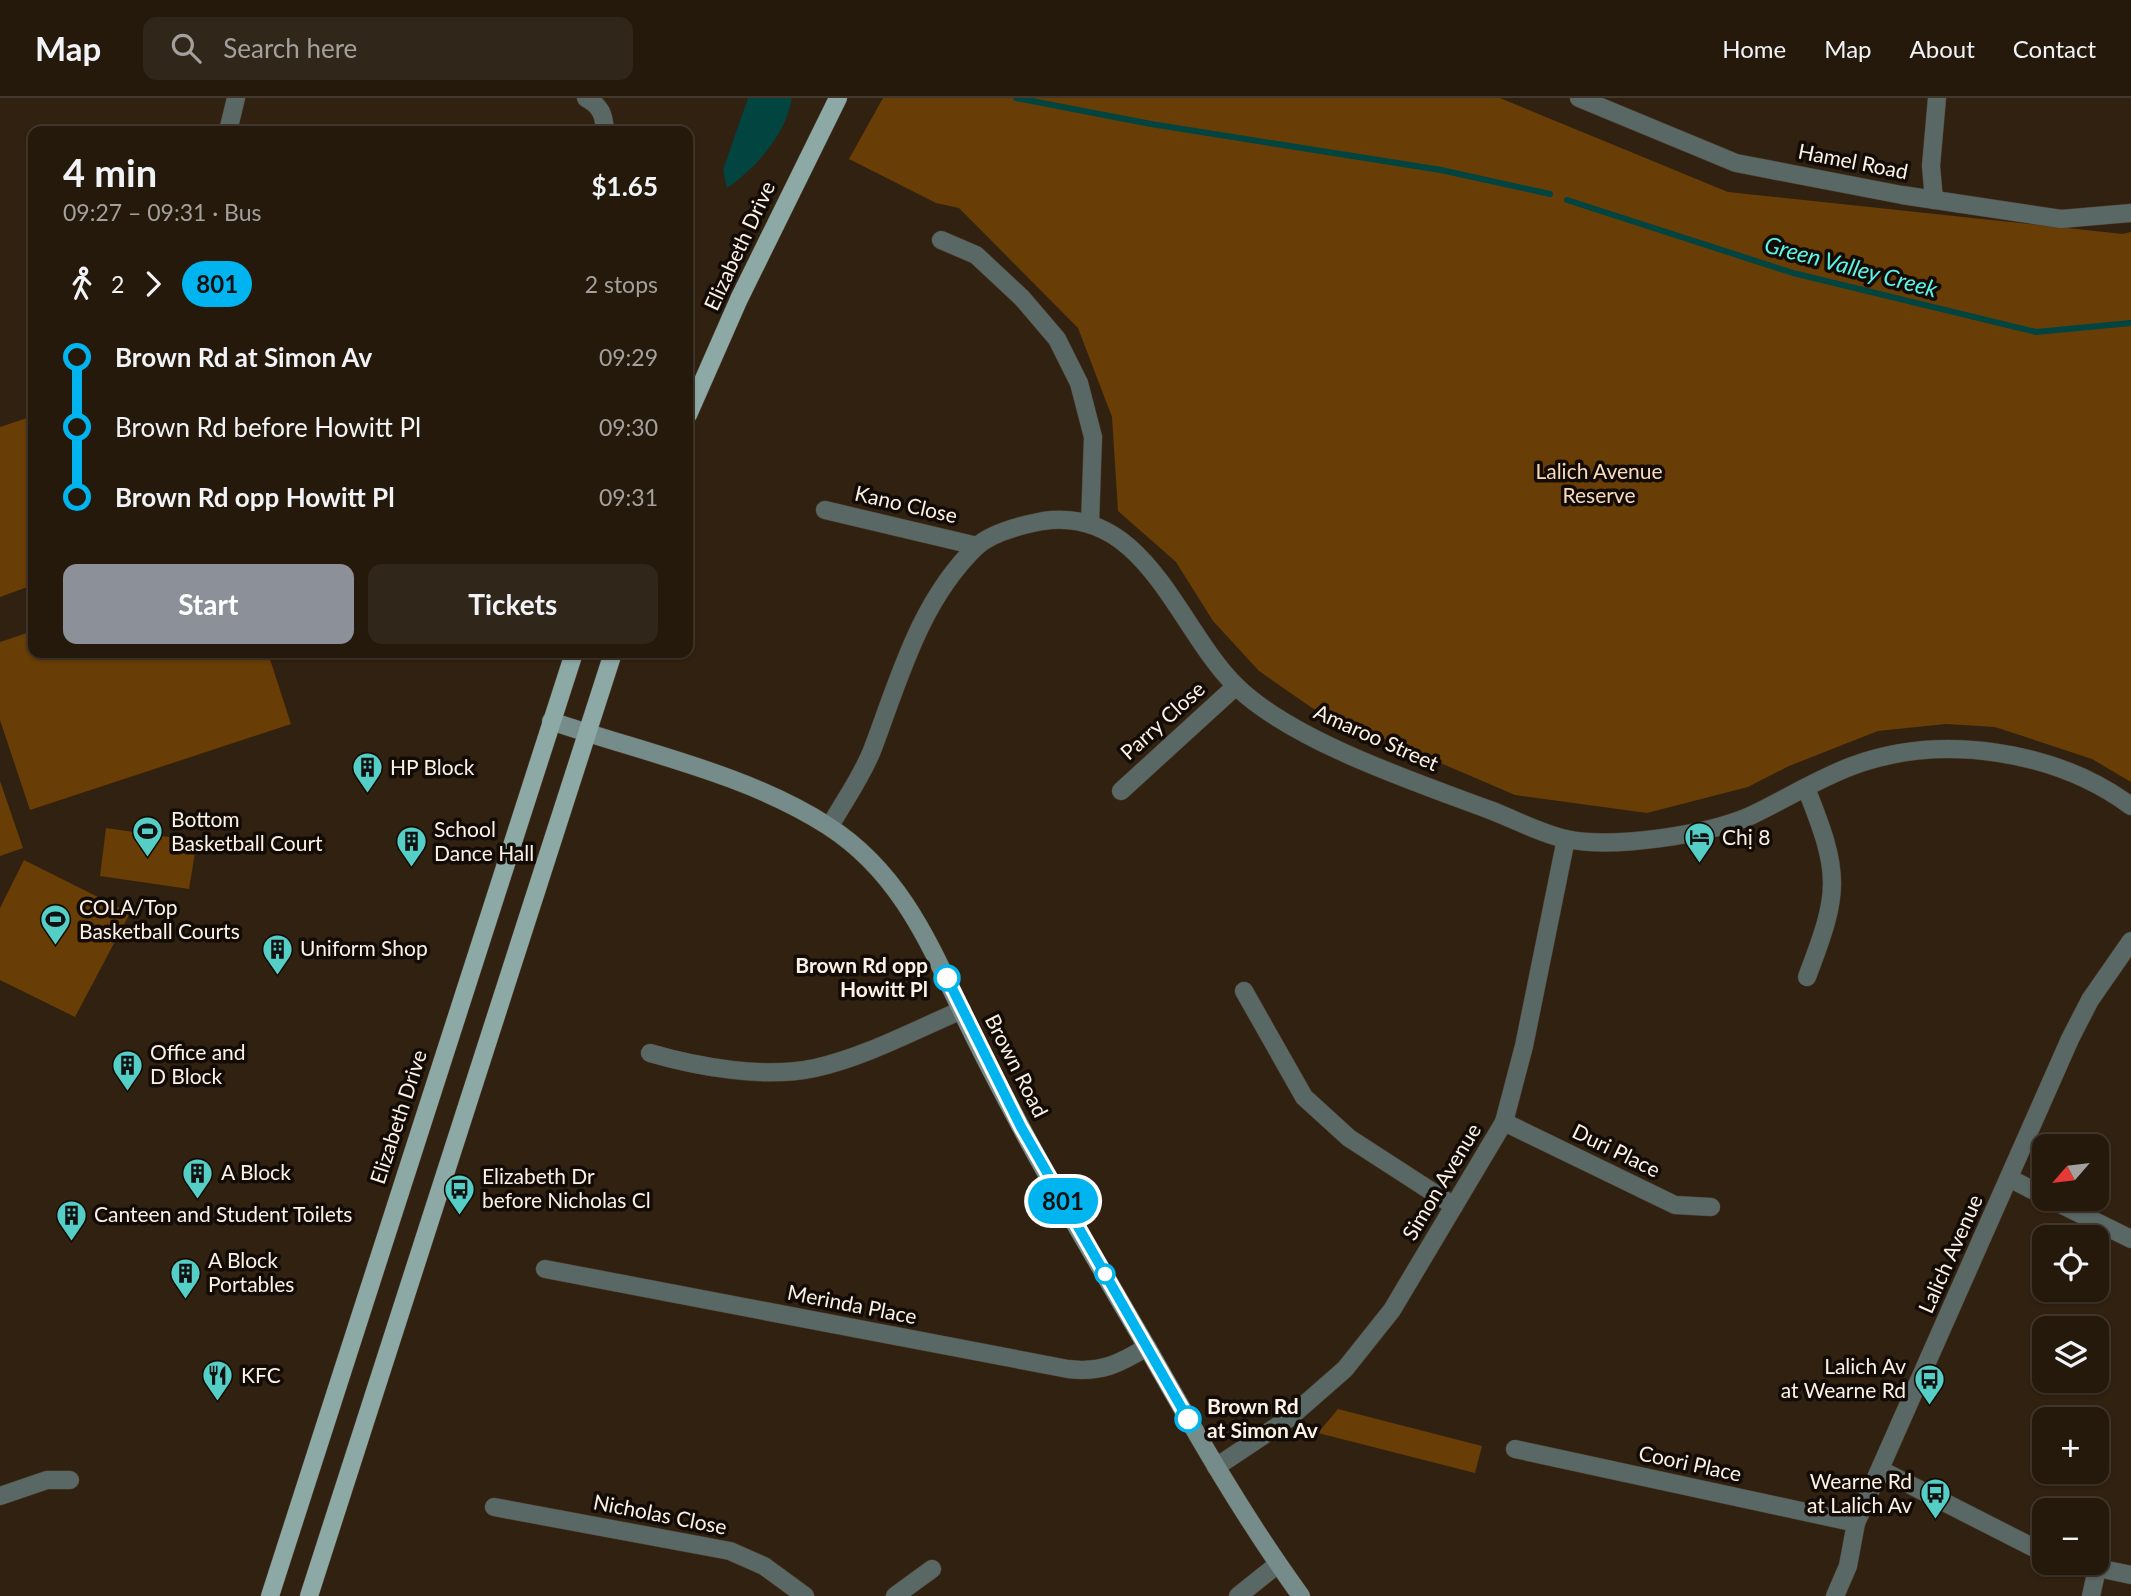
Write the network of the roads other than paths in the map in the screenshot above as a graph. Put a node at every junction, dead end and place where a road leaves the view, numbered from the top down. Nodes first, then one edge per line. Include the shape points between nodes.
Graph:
1 (236, 98) edge
2 (838, 98) edge
3 (1579, 98) edge
4 (1937, 98) edge
5 (592, 101) edge
6 (229, 126) edge
7 (605, 126) edge
8 (1934, 200) junction
9 (2131, 213) edge
10 (941, 240) dead end
11 (693, 404) edge
12 (825, 510) dead end
13 (1090, 524) junction
14 (978, 545) junction
15 (573, 658) edge
16 (611, 658) edge
17 (1236, 686) junction
18 (551, 721) junction
19 (586, 733) junction
20 (1806, 788) junction
21 (1121, 791) dead end
22 (2131, 806) edge
23 (830, 827) junction
24 (1566, 839) junction
25 (2131, 941) edge
26 (1807, 977) dead end
27 (1244, 991) dead end
28 (961, 1010) junction
29 (650, 1053) dead end
30 (1504, 1122) junction
31 (2011, 1179) junction
32 (2032, 1190) edge
33 (1454, 1206) junction
34 (1711, 1207) dead end
35 (2074, 1211) edge
36 (2131, 1239) edge
37 (545, 1269) dead end
38 (1146, 1347) junction
39 (1516, 1449) dead end
40 (1216, 1467) junction
41 (1881, 1470) junction
42 (70, 1480) dead end
43 (0, 1496) edge
44 (494, 1507) dead end
45 (1856, 1523) junction
46 (2032, 1547) edge
47 (1278, 1564) junction
48 (932, 1569) dead end
49 (2109, 1571) edge
50 (2096, 1575) edge
51 (2131, 1575) edge
52 (270, 1596) edge
53 (309, 1596) edge
54 (805, 1596) edge
55 (895, 1596) edge
56 (1238, 1596) edge
57 (1301, 1596) edge
58 (1835, 1596) edge
59 (2091, 1596) edge

1 - 6 street
2 - 11 main road, Elizabeth Drive
3 - 8 street, Hamel Road via 1736,163
4 - 8 street via 1931,166
5 - 7 street
8 - 9 street, Hamel Road via 2061,219
10 - 13 street via 976,255 1057,339 1079,383 1093,437
12 - 14 street, Kano Close
13 - 14 street, Amaroo Street via 1046,521 1004,531
13 - 17 street, Amaroo Street via 1121,539 1152,569 1189,628
14 - 23 street, Amaroo Street via 939,595 901,666 872,752
15 - 18 main road, Elizabeth Drive
16 - 19 main road
17 - 21 street, Parry Close
17 - 24 street, Amaroo Street via 1275,716 1338,749
18 - 19 street, Brown Road
18 - 52 main road, Elizabeth Drive
19 - 23 street, Brown Road via 752,788
19 - 53 main road
20 - 22 street, Amaroo Street via 1887,756 1957,750 2027,758 2078,776
20 - 24 street, Amaroo Street via 1706,831 1636,841
20 - 26 street via 1831,857 1834,887 1829,918
23 - 28 street, Brown Road via 869,859 904,898
24 - 30 street, Simon Avenue
25 - 31 street, Lalich Avenue via 2090,1000 2070,1039
27 - 33 street via 1304,1097 1349,1138
28 - 29 street via 815,1068 698,1067
28 - 38 street, Brown Road
30 - 33 street, Simon Avenue
30 - 34 street, Duri Place via 1675,1205
31 - 32 street
31 - 41 street, Lalich Avenue
33 - 40 street, Simon Avenue via 1392,1310 1345,1369 1288,1419
35 - 36 street
37 - 38 street, Merinda Place via 1068,1369 1103,1370
38 - 40 street, Brown Road
39 - 45 street, Coori Place
40 - 47 street, Brown Road
41 - 45 street, Lalich Avenue
41 - 46 street
42 - 43 street via 47,1480
44 - 54 street, Nicholas Close via 730,1551 764,1566
45 - 58 street, Lalich Avenue via 1849,1566
47 - 56 street
47 - 57 street, Brown Road
48 - 55 street
49 - 51 street
50 - 59 street

